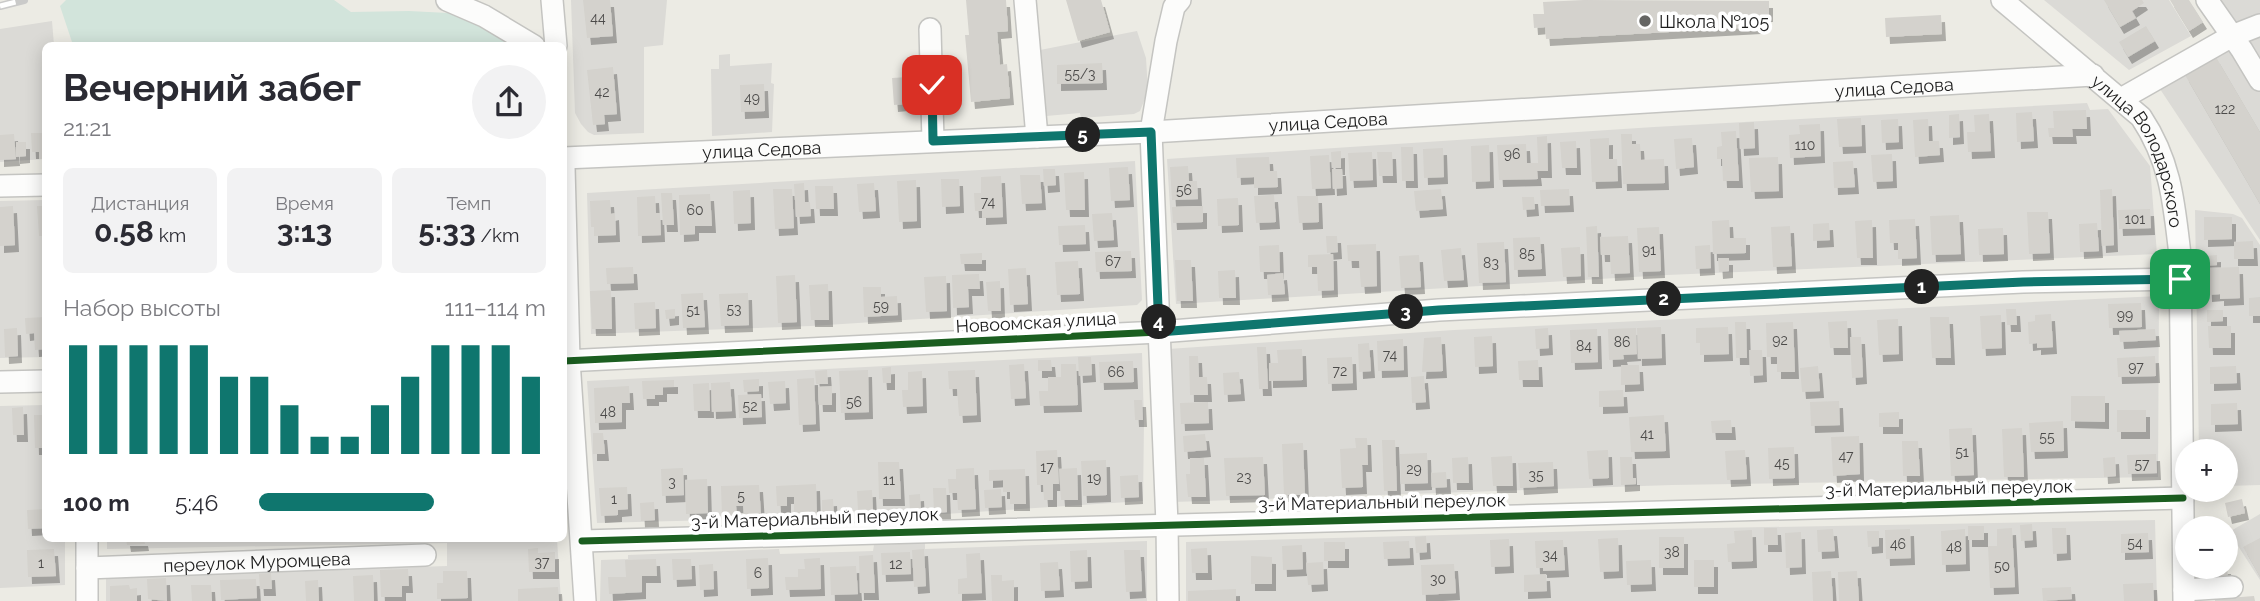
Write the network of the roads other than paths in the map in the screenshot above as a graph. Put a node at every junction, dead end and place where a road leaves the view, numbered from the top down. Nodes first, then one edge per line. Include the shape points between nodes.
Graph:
1 (447, 0) edge
2 (552, 0) edge
3 (1025, 0) edge
4 (1180, 0) edge
5 (2002, 0) edge
6 (2207, 0) edge
7 (2260, 25) edge
8 (930, 29) dead end
9 (2232, 36) junction
10 (527, 42) edge
11 (556, 42) edge
12 (2093, 75) junction
13 (2260, 80) edge
14 (2121, 99) junction
15 (1151, 132) junction
16 (1037, 137) junction
17 (933, 141) junction
18 (567, 158) edge
19 (42, 185) edge
20 (0, 186) edge
21 (2180, 279) junction
22 (1159, 332) junction
23 (567, 361) edge
24 (567, 372) edge
25 (42, 381) edge
26 (0, 382) edge
27 (2182, 439) edge
28 (2175, 498) edge
29 (2183, 502) edge
30 (1167, 524) junction
31 (582, 541) junction
32 (87, 542) edge
33 (425, 555) dead end
34 (87, 568) junction
35 (2232, 587) dead end
36 (2184, 595) edge
37 (87, 601) edge
38 (585, 601) edge
39 (1168, 601) edge

1 - 10 street
2 - 11 street
3 - 16 street
4 - 15 street via 1166,41
5 - 12 street, улица Володарского
6 - 9 street
7 - 9 street
8 - 17 street
9 - 13 street
9 - 14 street
12 - 14 street, улица Володарского
12 - 15 street, улица Седова
14 - 21 street, улица Володарского via 2141,117 2166,164
15 - 16 street, улица Седова
15 - 22 street
16 - 17 street, улица Седова
17 - 18 street, улица Седова
19 - 20 street
21 - 22 street, Новоомская улица via 2023,282 1439,310
21 - 27 street, улица Володарского
22 - 23 street, Новоомская улица
22 - 30 street
24 - 31 street
25 - 26 street
28 - 30 street, 3-й Материальный переулок
29 - 36 street, улица Володарского
30 - 31 street, 3-й Материальный переулок
30 - 39 street
31 - 38 street
32 - 34 street
33 - 34 street, переулок Муромцева
34 - 37 street
35 - 36 street

